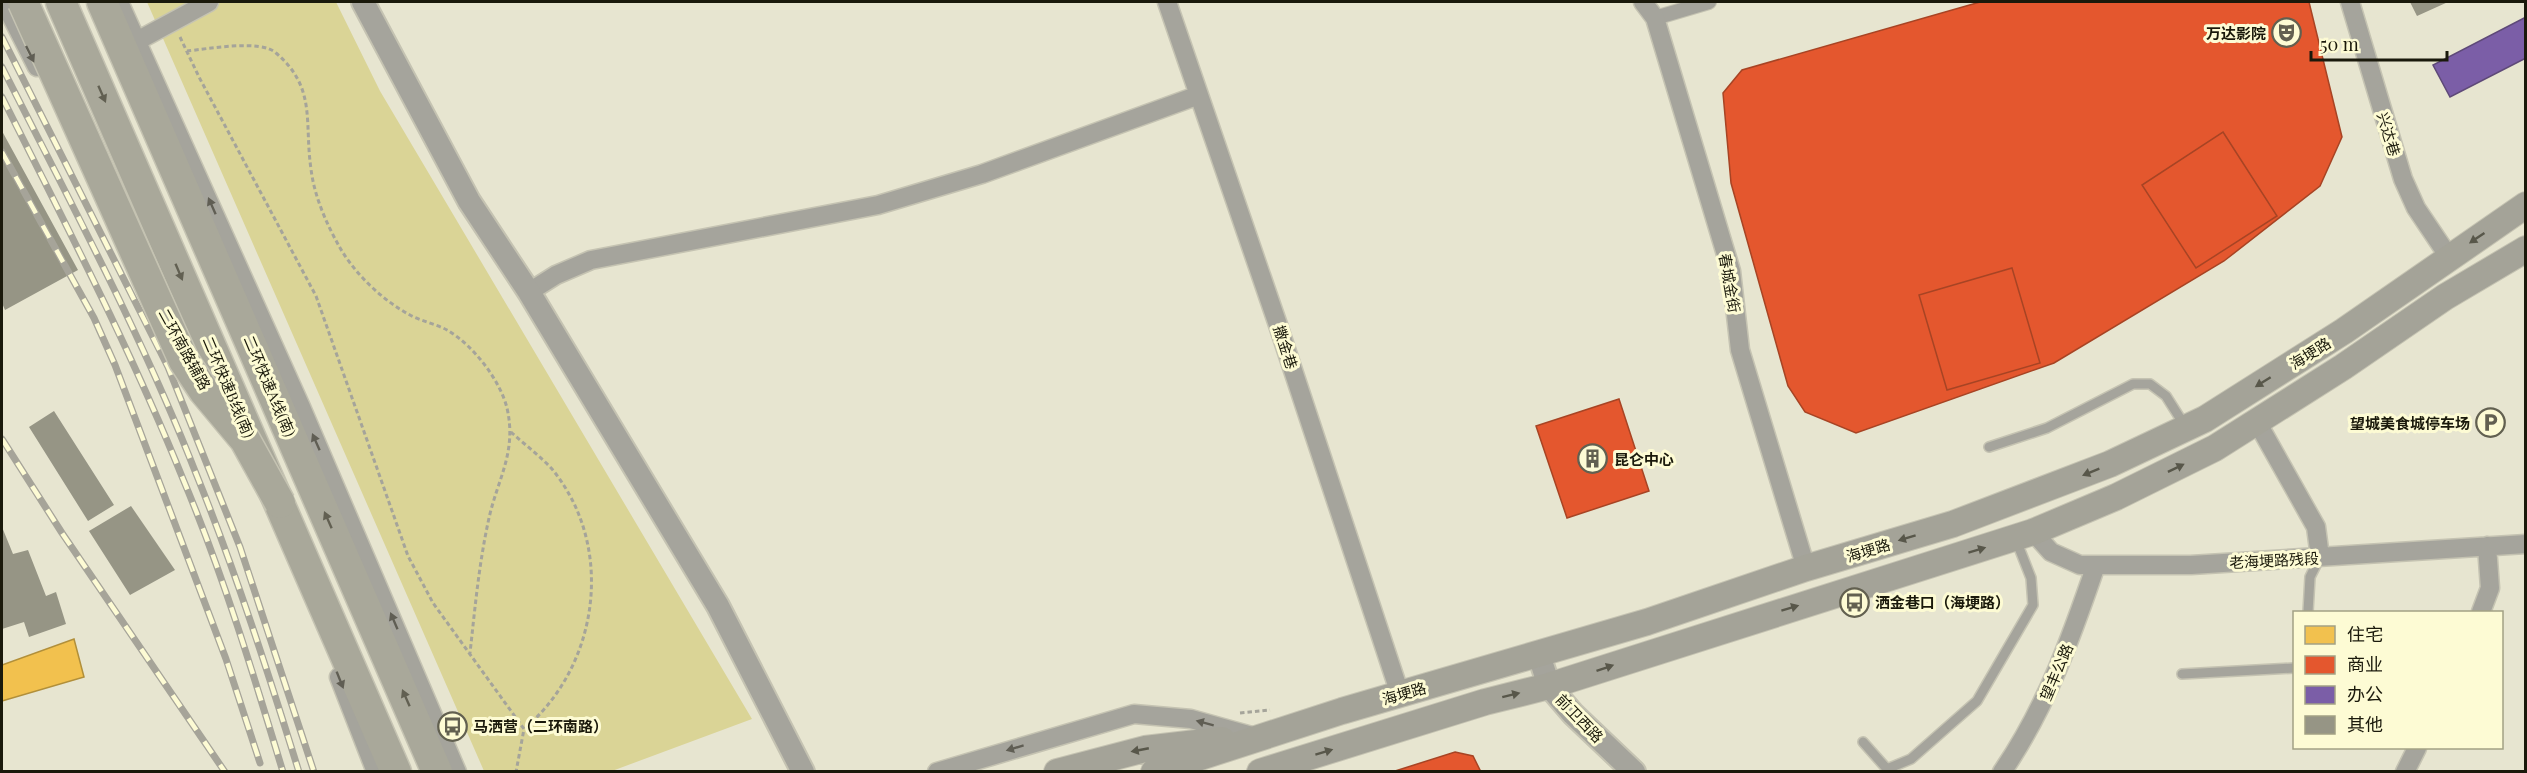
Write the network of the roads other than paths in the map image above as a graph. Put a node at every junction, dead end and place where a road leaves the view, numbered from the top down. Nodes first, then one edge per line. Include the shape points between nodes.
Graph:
1 (4, 2) edge
2 (23, 2) edge
3 (62, 2) edge
4 (102, 2) edge
5 (119, 2) edge
6 (209, 2) edge
7 (363, 2) edge
8 (1167, 2) edge
9 (1643, 2) edge
10 (1709, 2) edge
11 (2350, 2) edge
12 (1655, 18) junction
13 (137, 41) junction
14 (1199, 95) junction
15 (2526, 205) edge
16 (2526, 249) edge
17 (2449, 257) junction
18 (529, 292) junction
19 (2257, 422) junction
20 (2187, 428) junction
21 (1989, 447) dead end
22 (280, 503) junction
23 (2024, 535) junction
24 (2526, 544) edge
25 (2487, 546) junction
26 (2320, 558) junction
27 (2096, 565) junction
28 (1806, 568) junction
29 (2308, 611) edge
30 (2481, 611) edge
31 (1539, 655) junction
32 (2293, 668) edge
33 (2182, 674) dead end
34 (1549, 686) junction
35 (1400, 694) junction
36 (1261, 738) junction
37 (1863, 742) dead end
38 (2416, 749) edge
39 (2009, 768) edge
40 (1273, 769) edge
41 (376, 771) edge
42 (396, 771) edge
43 (437, 771) edge
44 (457, 771) edge
45 (803, 771) edge
46 (937, 771) edge
47 (1057, 771) edge
48 (1154, 771) edge
49 (1634, 771) edge
50 (2405, 771) edge

1 -> 41 street, 二环南路辅路 via 105,200 244,457
2 - 22 highway, bridge via 183,361 245,440
3 -> 22 highway, 二环快速B线(南), bridge
43 -> 4 highway, 二环快速A线(南)
5 - 13 street
6 - 13 street
7 - 18 street via 469,201
8 - 14 street, 撒金巷
9 - 12 street, 春城金街
10 - 12 street
11 - 17 street, 兴达巷 via 2403,179 2416,208
12 - 28 street, 春城金街 via 1731,271 1740,350
44 -> 13 street
14 - 18 street via 982,174 878,205 591,260
14 - 35 street, 撒金巷
15 -> 17 main road, 海埂路
16 - 19 main road, 海埂路 via 2445,297
17 -> 20 main road, 海埂路 via 2344,331
18 - 45 street via 718,606
23 -> 19 main road, 海埂路 via 2116,497 2215,448
19 - 26 street via 2316,527
20 - 21 lane via 2166,396 2150,384 2133,384 2047,428
20 -> 28 main road, 海埂路 via 2056,486 1953,524
22 - 42 highway, 二环快速B线(南)
23 - 27 street, 老海埂路残段 via 2080,565
34 -> 23 main road, 海埂路
23 - 37 lane via 2033,605 1977,701 1911,759 1887,769
24 - 25 street, 老海埂路残段
25 - 26 street, 老海埂路残段
25 - 30 street via 2490,588
26 - 27 street, 老海埂路残段
26 - 29 lane via 2310,577
27 - 39 street, 望丰公路 via 2062,661
28 - 31 main road, 海埂路
31 - 34 street, 前卫西路
31 - 35 main road, 海埂路
32 - 33 lane
40 -> 34 main road, 海埂路 via 1485,702
34 - 49 street, 前卫西路
35 - 36 main road, 海埂路
36 -> 46 street via 1191,719 1134,714
36 -> 47 main road via 1145,749
36 - 48 main road, 海埂路
38 - 50 street

